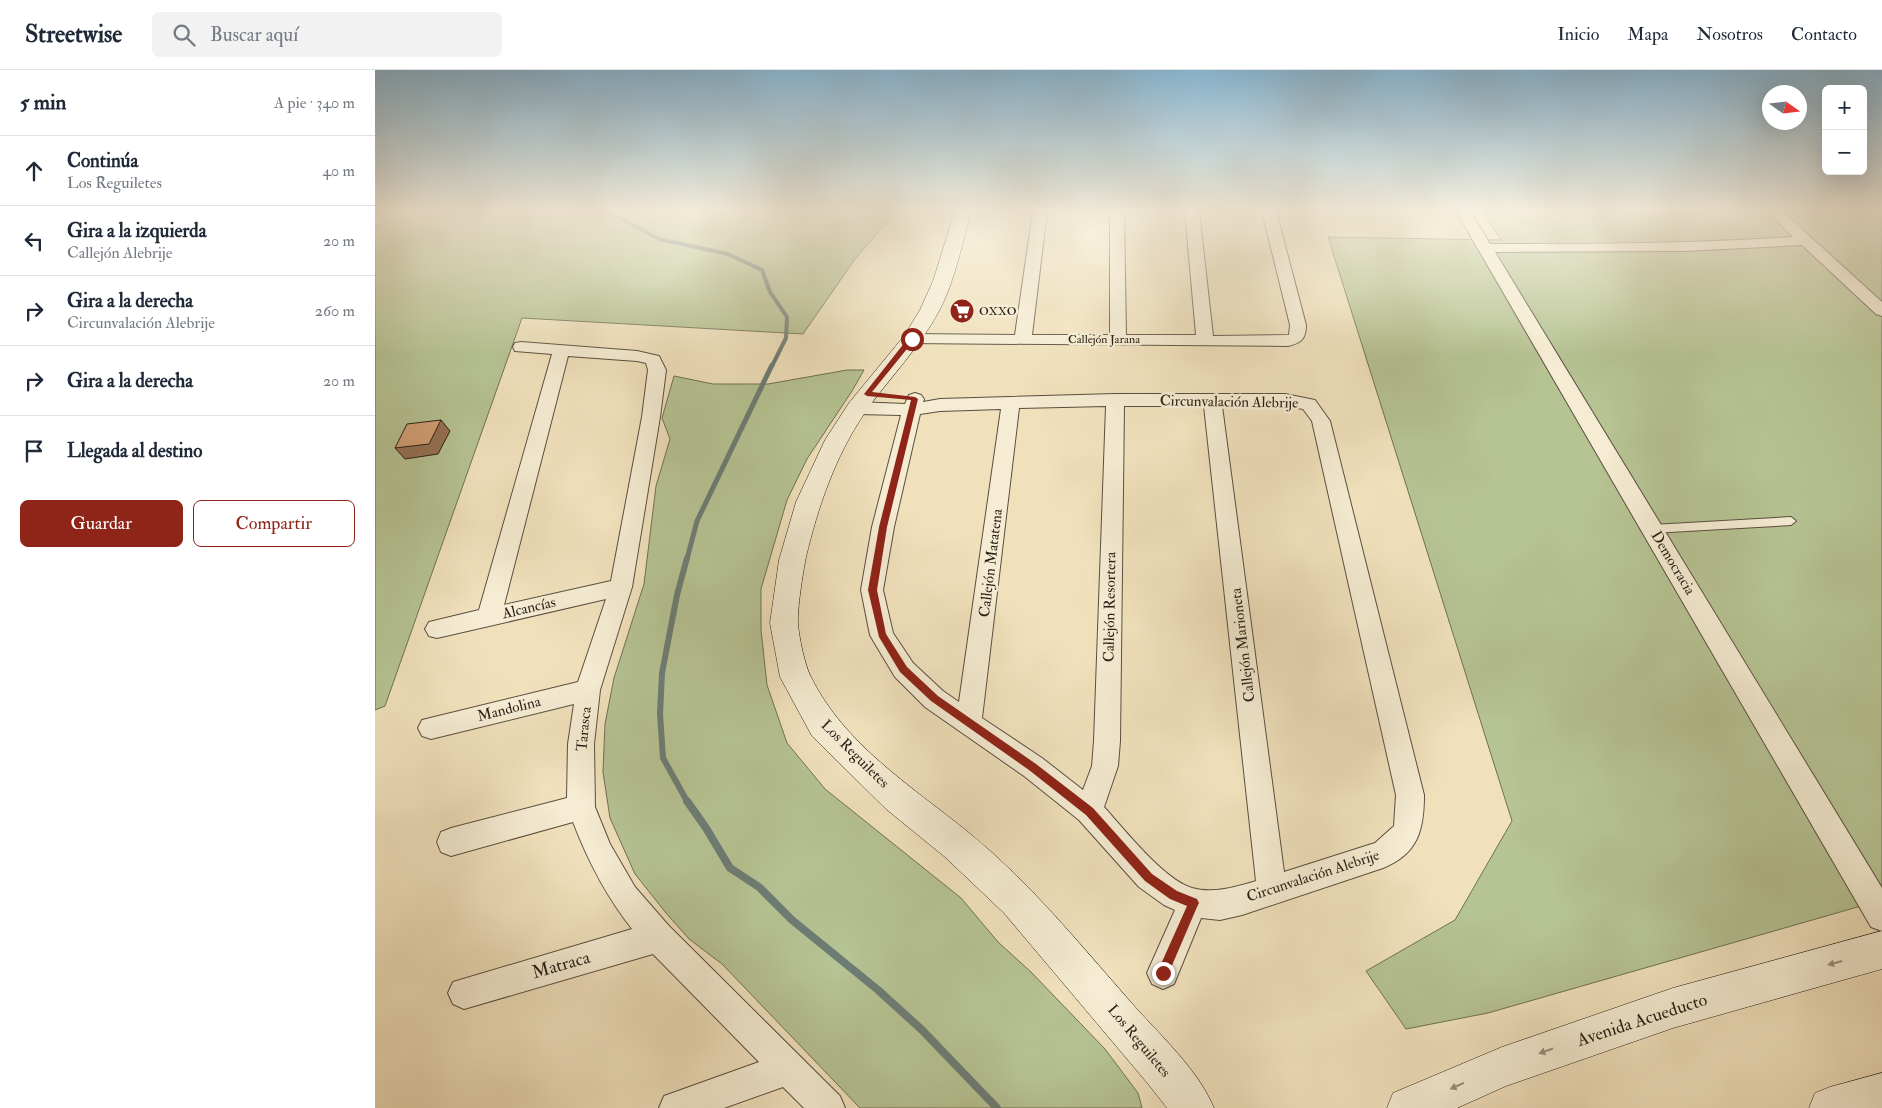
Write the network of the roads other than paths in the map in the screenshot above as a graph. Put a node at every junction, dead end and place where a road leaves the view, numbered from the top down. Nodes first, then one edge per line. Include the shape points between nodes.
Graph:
1 (948, 259) edge
2 (1034, 259) edge
3 (1117, 259) edge
4 (1197, 259) edge
5 (1281, 259) edge
6 (1492, 259) edge
7 (1826, 259) edge
8 (1882, 311) edge
9 (912, 339) junction
10 (1023, 339) junction
11 (1118, 339) junction
12 (1205, 340) junction
13 (521, 347) dead end
14 (561, 351) junction
15 (1115, 400) junction
16 (1212, 400) junction
17 (862, 401) junction
18 (1011, 402) junction
19 (913, 404) junction
20 (1791, 521) dead end
21 (1652, 530) junction
22 (621, 587) junction
23 (489, 617) junction
24 (437, 629) dead end
25 (588, 690) junction
26 (969, 723) junction
27 (431, 728) dead end
28 (581, 807) junction
29 (1089, 812) junction
30 (451, 842) dead end
31 (1272, 890) junction
32 (1193, 903) junction
33 (1882, 916) edge
34 (658, 937) junction
35 (1882, 950) edge
36 (1163, 973) dead end
37 (464, 993) dead end
38 (789, 1068) junction
39 (1882, 1094) edge
40 (676, 1108) edge
41 (829, 1108) edge
42 (1193, 1108) edge
43 (1408, 1108) edge
44 (1830, 1108) edge

1 - 9 street, Los Reguiletes via 930,310
2 - 10 street
3 - 11 street
4 - 12 street
5 - 12 street, Callejón Jarana via 1298,325 1296,338 1277,342
6 - 21 street, Democracia
7 - 8 street
9 - 10 street, Callejón Jarana
9 - 17 street, Los Reguiletes
10 - 11 street, Callejón Jarana
11 - 12 street, Callejón Jarana
13 - 14 street, Tarasca
14 - 22 street, Tarasca via 637,356 653,360 657,370
14 - 23 street
15 - 16 street, Circunvalación Alebrije
15 - 18 street, Circunvalación Alebrije
15 - 29 street, Callejón Resortera via 1107,741 1105,766
16 - 31 street, Callejón Marioneta
16 - 31 street, Circunvalación Alebrije via 1298,401 1309,404 1321,421 1410,795 1410,824 1399,843 1383,854
17 - 19 street
17 - 42 street, Los Reguiletes via 833,445 809,502 792,560 784,623 795,677 823,726 860,764 957,844 1017,900 1165,1070
18 - 19 street, Circunvalación Alebrije
18 - 26 street, Callejón Matatena
19 - 26 street, Circunvalación Alebrije via 883,527 873,590 882,635 903,670
20 - 21 lane
21 - 33 street, Democracia
22 - 23 street, Alcancías
22 - 25 street, Tarasca
23 - 24 street, Alcancías
25 - 27 street, Mandolina
25 - 28 street, Tarasca via 581,744
26 - 29 street, Circunvalación Alebrije via 1033,767
28 - 30 street
28 - 34 street, Tarasca via 599,853 625,897
29 - 32 street, Circunvalación Alebrije via 1149,878
31 - 32 street, Circunvalación Alebrije via 1221,905
32 - 36 street
34 - 37 street, Matraca
34 - 38 street, Tarasca
35 -> 43 street, Avenida Acueducto via 1673,1008 1502,1067
38 - 40 street
38 - 41 street, Tarasca
39 - 44 street

